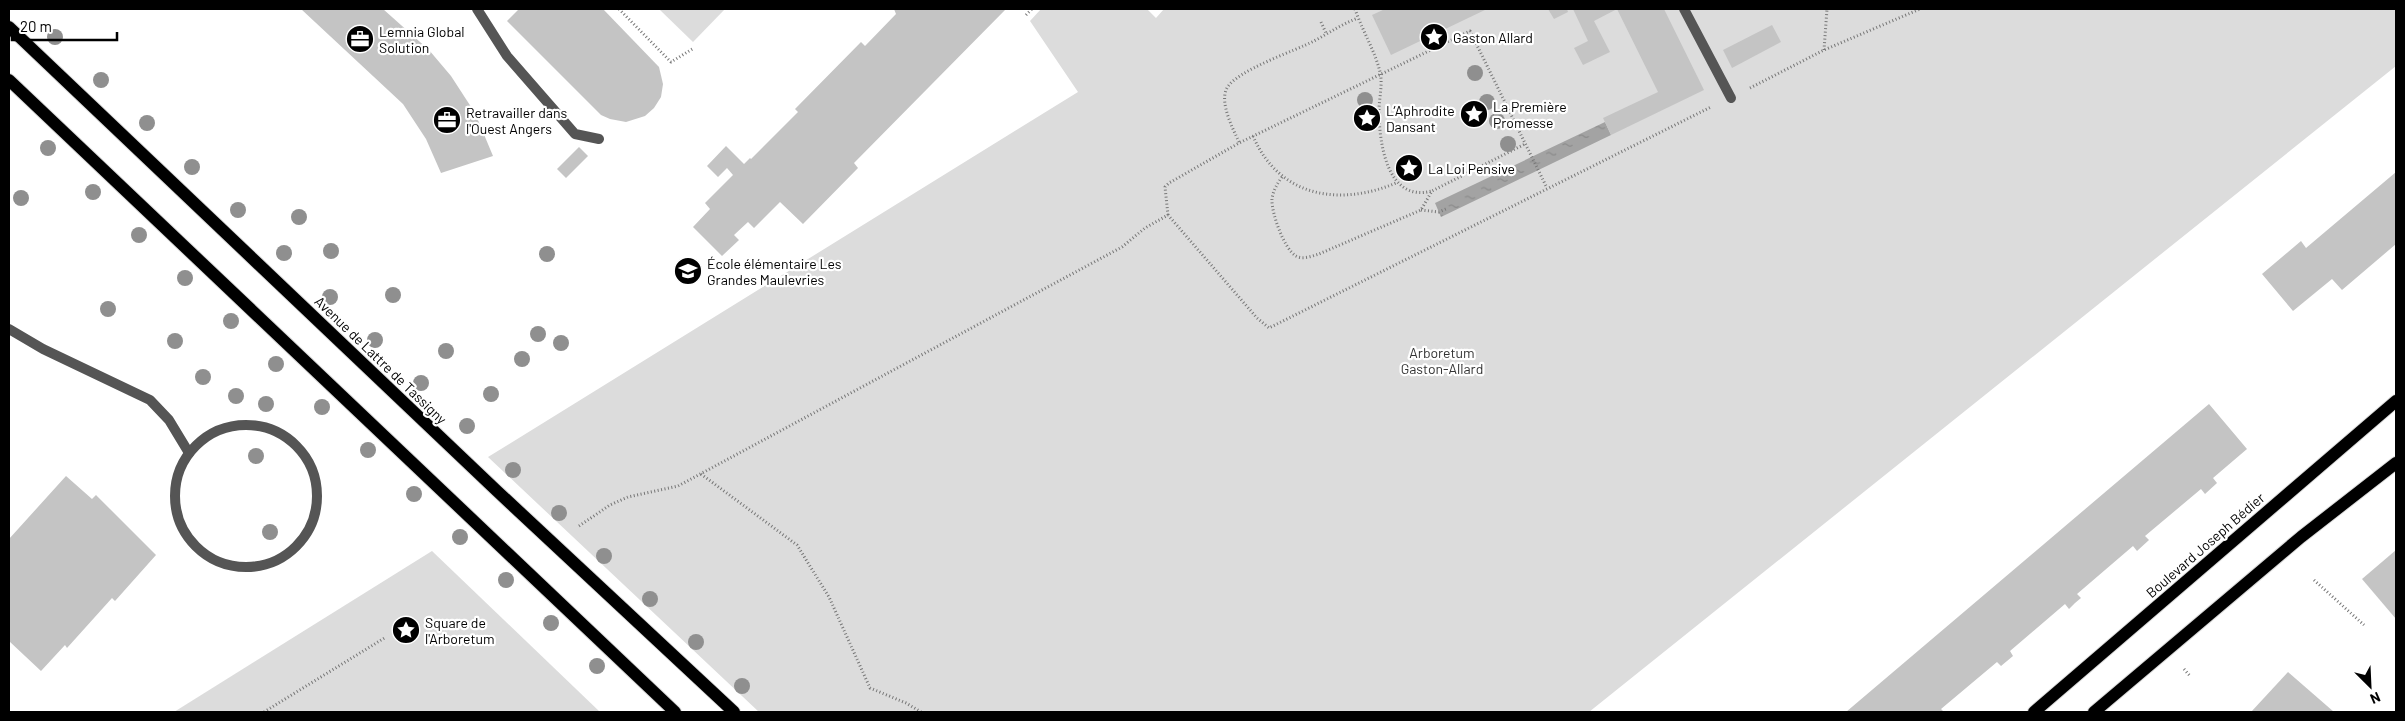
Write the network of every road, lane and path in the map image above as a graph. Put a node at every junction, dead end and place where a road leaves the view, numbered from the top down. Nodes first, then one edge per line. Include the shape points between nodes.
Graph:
1 (478, 9) edge
2 (619, 9) edge
3 (1032, 9) edge
4 (1355, 9) edge
5 (1684, 9) edge
6 (1826, 9) edge
7 (1920, 9) edge
8 (1026, 15) dead end
9 (1358, 18) junction
10 (1321, 22) dead end
11 (9, 27) edge
12 (1326, 33) junction
13 (1425, 38) dead end
14 (694, 48) dead end
15 (1430, 49) junction
16 (1824, 50) junction
17 (1381, 74) junction
18 (9, 80) edge
19 (1731, 98) junction
20 (1253, 136) junction
21 (599, 139) dead end
22 (1239, 143) junction
23 (1525, 144) junction
24 (1282, 177) junction
25 (1396, 183) junction
26 (1548, 188) junction
27 (1432, 191) junction
28 (1446, 209) dead end
29 (1421, 210) junction
30 (1168, 215) junction
31 (9, 329) edge
32 (2396, 401) edge
33 (189, 453) junction
34 (2396, 463) edge
35 (701, 474) junction
36 (579, 526) dead end
37 (2314, 580) dead end
38 (2364, 625) dead end
39 (386, 637) dead end
40 (264, 712) edge
41 (675, 712) edge
42 (734, 712) edge
43 (921, 712) edge
44 (2034, 712) edge
45 (2094, 712) edge

1 - 21 lane via 507,56 575,134
2 - 14 path via 671,62
3 - 8 path
4 - 9 path
5 - 19 lane
6 - 16 path
7 - 16 path
9 - 12 path
9 - 17 path
10 - 12 path
11 - 42 main road, Avenue de Lattre de Tassigny via 497,492
12 - 22 path via 1238,77 1227,88 1225,101
13 - 15 path
15 - 17 path
15 - 23 path via 1470,30
16 - 19 path
17 - 20 path
17 - 25 path via 1381,138
18 - 41 main road
19 - 26 path
20 - 22 path
20 - 24 path via 1259,152
22 - 30 path via 1165,187
23 - 26 path
23 - 27 path
24 - 25 path via 1299,186 1338,196 1377,191
24 - 29 path via 1272,200 1283,239 1297,257 1319,254
25 - 27 path via 1421,194
26 - 30 path via 1270,328 1257,318
27 - 29 path
28 - 29 path via 1439,212
30 - 35 path via 1122,247
31 - 33 lane via 43,349 150,400 169,420
32 - 44 main road, Boulevard Joseph Bédier
33 - 33 lane via 178,474 174,497 179,520 190,541 208,557 229,566 253,567 276,561 295,548 310,529 317,507 317,483 309,460 294,442 274,430 251,424 228,427 206,436
34 - 45 main road via 2301,537
35 - 36 path via 678,486 628,497
35 - 43 path via 798,544 829,597 870,688
37 - 38 path
39 - 40 path

